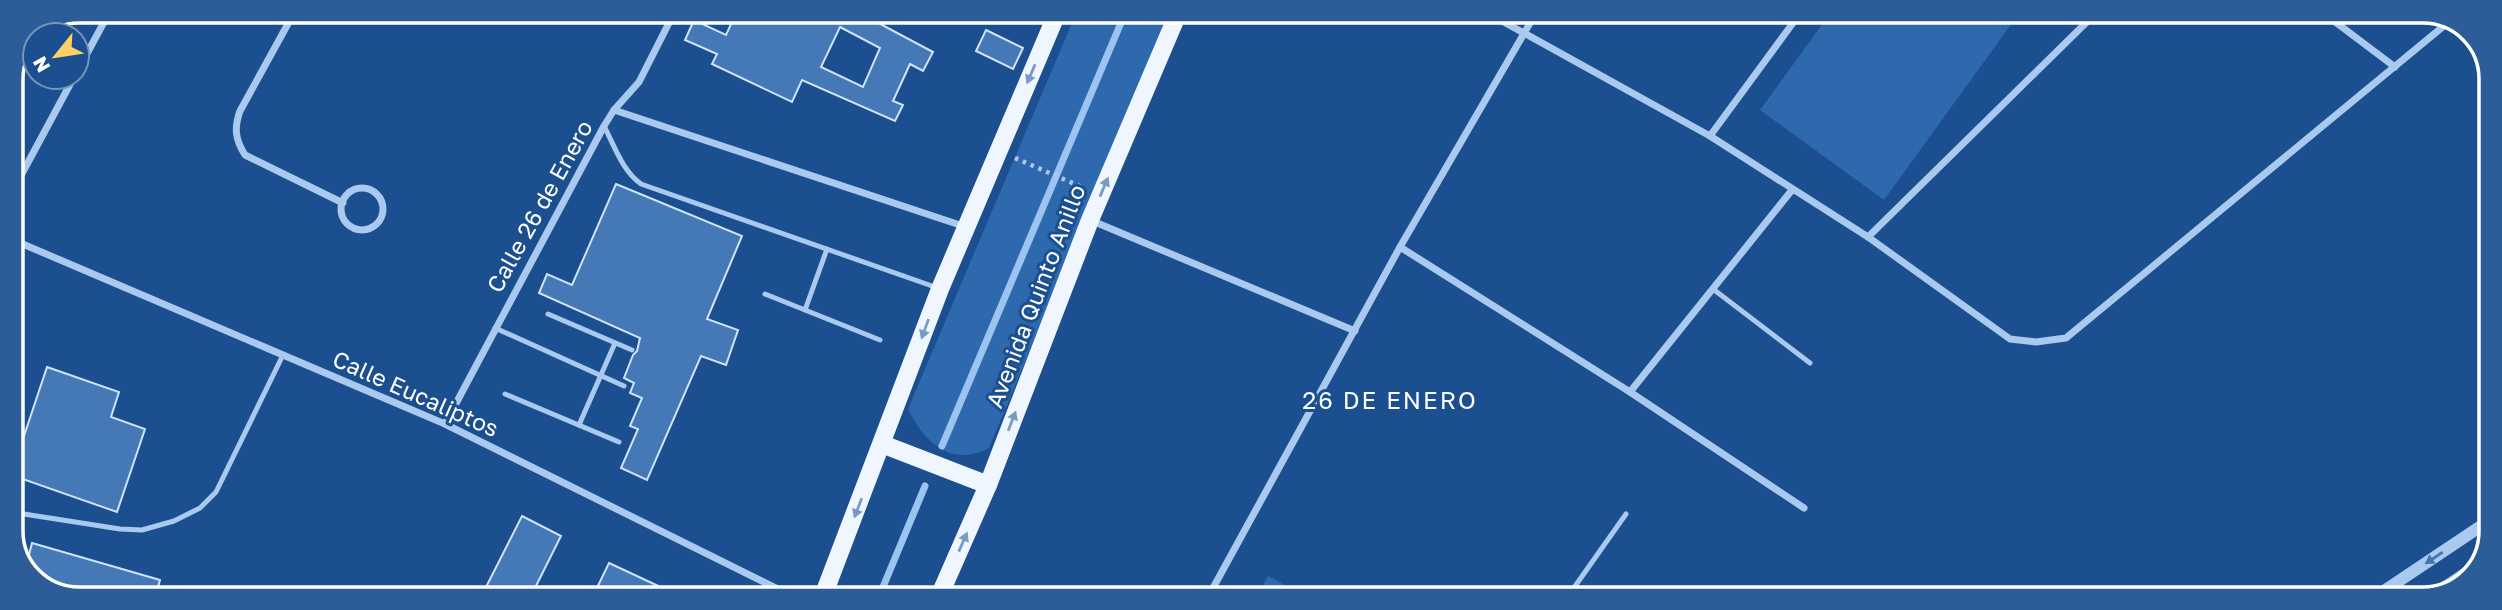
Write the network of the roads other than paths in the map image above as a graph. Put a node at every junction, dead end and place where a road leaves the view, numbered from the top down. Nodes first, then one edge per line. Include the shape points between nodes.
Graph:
1 (103, 23) edge
2 (288, 23) edge
3 (669, 23) edge
4 (1053, 23) edge
5 (1175, 23) edge
6 (1504, 23) edge
7 (1531, 23) edge
8 (1793, 23) edge
9 (2086, 23) edge
10 (2337, 23) edge
11 (2443, 27) edge
12 (1525, 35) junction
13 (91, 46) edge
14 (2395, 67) junction
15 (66, 91) edge
16 (614, 110) junction
17 (604, 126) junction
18 (1710, 136) junction
19 (23, 172) edge
20 (1792, 190) junction
21 (343, 203) junction
22 (1090, 220) junction
23 (966, 227) junction
24 (1868, 237) junction
25 (23, 244) edge
26 (1400, 247) junction
27 (827, 249) junction
28 (940, 289) junction
29 (1713, 289) junction
30 (765, 293) dead end
31 (805, 310) junction
32 (548, 314) dead end
33 (495, 328) junction
34 (1355, 331) junction
35 (880, 340) dead end
36 (615, 343) junction
37 (632, 350) dead end
38 (283, 355) junction
39 (1810, 363) dead end
40 (601, 375) junction
41 (624, 386) dead end
42 (1630, 392) junction
43 (505, 394) dead end
44 (445, 424) junction
45 (579, 425) junction
46 (619, 442) dead end
47 (882, 444) junction
48 (988, 485) junction
49 (1804, 508) dead end
50 (23, 514) edge
51 (1626, 514) dead end
52 (2479, 527) edge
53 (776, 587) edge
54 (826, 587) edge
55 (943, 587) edge
56 (1214, 587) edge
57 (1574, 587) edge
58 (2391, 587) edge

1 - 13 street
2 - 21 street via 240,111 235,126 238,143 245,155
3 - 16 street, Calle 26 de Enero via 639,82
4 -> 23 main road
22 -> 5 main road, Avenida Quinto Anillo
6 - 12 street
7 - 12 street
8 - 18 street
9 - 24 street
10 - 14 street
11 - 14 street
12 - 18 street
12 - 26 street
14 - 24 street via 2066,338 2010,339
15 - 19 street
16 - 17 street, Calle 26 de Enero
16 - 23 street
17 - 27 lane via 625,167 641,184
17 - 33 street, Calle 26 de Enero
18 - 20 street
20 - 24 street
20 - 29 street
21 - 21 street via 346,222 358,230 371,228 381,219 383,205 370,190 351,192
22 - 34 street
48 -> 22 main road, Avenida Quinto Anillo
23 - 28 main road
25 - 38 street, Calle Eucaliptos
26 - 34 street
26 - 42 street
27 - 28 lane
27 - 31 lane
28 -> 47 main road
29 - 39 lane
29 - 42 street
30 - 31 lane
31 - 35 lane
32 - 36 lane
33 - 40 lane
33 - 44 street, Calle 26 de Enero
34 - 56 street
36 - 37 lane
36 - 40 lane
38 - 44 street, Calle Eucaliptos
38 - 50 lane via 216,492 200,508 142,530
40 - 41 lane
40 - 45 lane
42 - 49 street
43 - 45 lane
44 - 53 street, Calle Eucaliptos
45 - 46 lane
47 - 48 main road
47 -> 54 main road
55 -> 48 main road, Avenida Quinto Anillo
51 - 57 lane
52 -> 58 street

